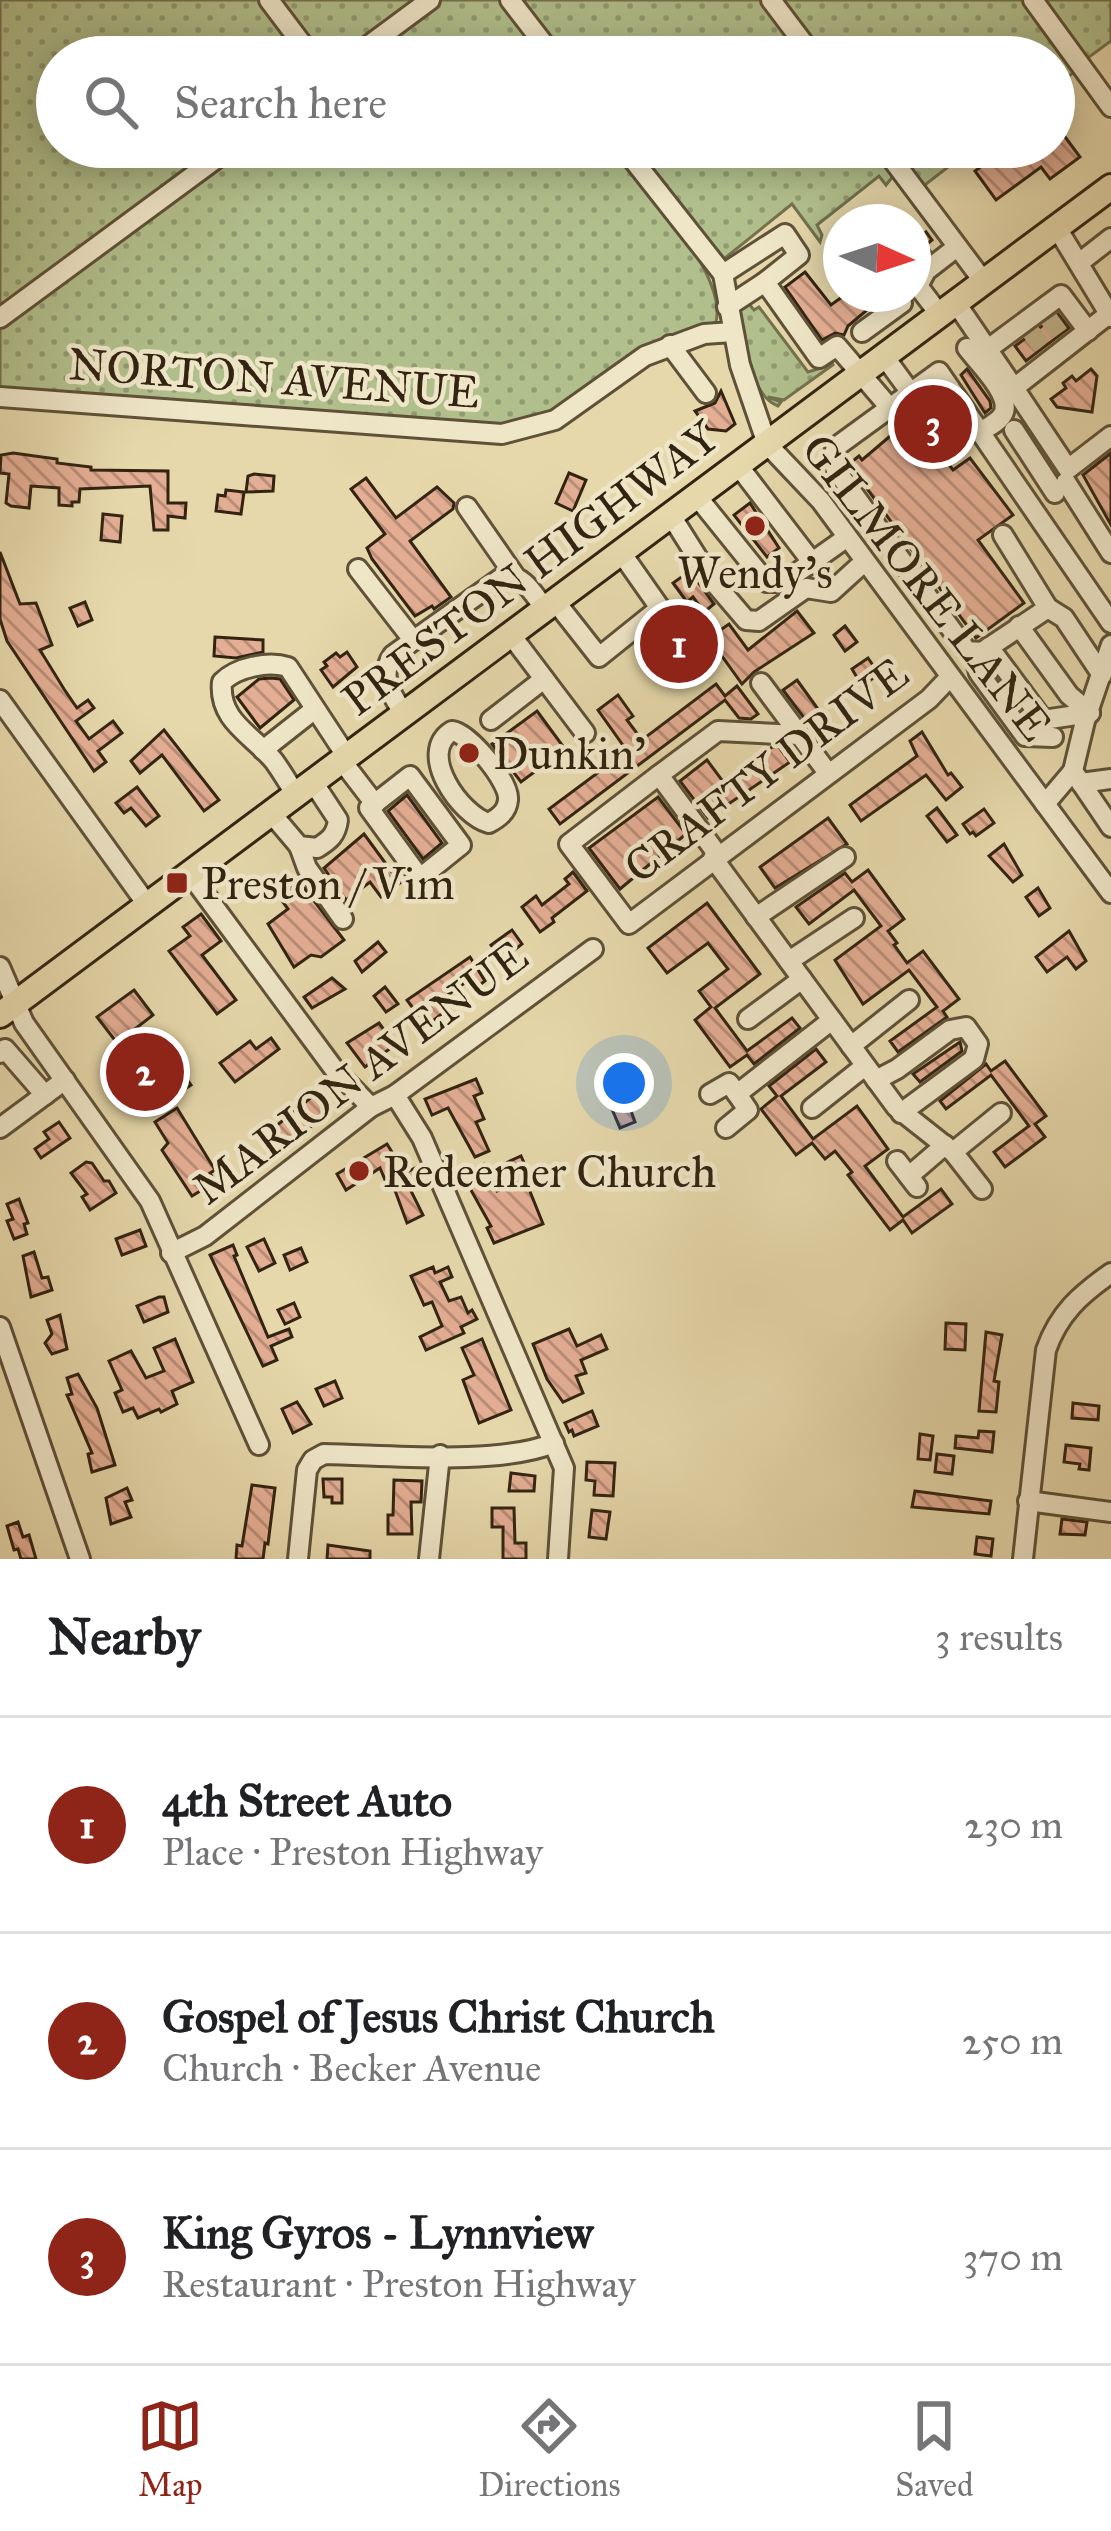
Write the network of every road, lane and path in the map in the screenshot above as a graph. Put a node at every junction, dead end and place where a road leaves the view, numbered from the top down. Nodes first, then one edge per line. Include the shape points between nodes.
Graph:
1 (269, 0) edge
2 (430, 0) edge
3 (510, 0) edge
4 (771, 0) edge
5 (1033, 0) edge
6 (296, 36) edge
7 (381, 36) edge
8 (538, 36) edge
9 (798, 36) edge
10 (1059, 36) edge
11 (1075, 58) edge
12 (1111, 107) edge
13 (204, 168) edge
14 (640, 168) edge
15 (899, 168) edge
16 (1111, 188) edge
17 (1057, 228) junction
18 (1111, 238) edge
19 (957, 247) junction
20 (1079, 263) junction
21 (723, 274) junction
22 (765, 282) junction
23 (984, 282) junction
24 (727, 307) junction
25 (948, 309) junction
26 (890, 312) edge
27 (1110, 316) edge
28 (0, 318) edge
29 (882, 318) junction
30 (1088, 331) junction
31 (732, 332) junction
32 (862, 332) dead end
33 (670, 345) junction
34 (978, 345) junction
35 (894, 349) junction
36 (939, 372) junction
37 (861, 373) junction
38 (1014, 388) junction
39 (706, 393) dead end
40 (911, 393) junction
41 (0, 397) edge
42 (890, 408) junction
43 (1034, 417) junction
44 (1015, 430) junction
45 (1111, 436) edge
46 (985, 439) junction
47 (767, 444) junction
48 (737, 464) junction
49 (1063, 476) junction
50 (695, 494) junction
51 (467, 507) dead end
52 (1032, 507) junction
53 (670, 514) junction
54 (876, 525) junction
55 (843, 534) junction
56 (1004, 535) dead end
57 (620, 551) junction
58 (1111, 553) edge
59 (863, 560) junction
60 (812, 562) junction
61 (358, 569) dead end
62 (515, 575) junction
63 (550, 605) junction
64 (1048, 608) junction
65 (1111, 623) edge
66 (1018, 626) junction
67 (511, 635) junction
68 (413, 640) junction
69 (1111, 645) edge
70 (981, 650) junction
71 (1102, 675) junction
72 (950, 677) junction
73 (544, 679) junction
74 (761, 683) dead end
75 (0, 700) edge
76 (412, 708) junction
77 (315, 709) junction
78 (1090, 713) junction
79 (490, 720) dead end
80 (1048, 729) junction
81 (585, 733) dead end
82 (800, 735) junction
83 (444, 736) junction
84 (263, 749) junction
85 (344, 759) junction
86 (828, 773) junction
87 (659, 775) junction
88 (1077, 777) junction
89 (1111, 779) edge
90 (305, 788) junction
91 (375, 804) junction
92 (1045, 804) junction
93 (271, 813) junction
94 (1111, 827) edge
95 (299, 846) junction
96 (716, 857) junction
97 (845, 857) dead end
98 (190, 874) junction
99 (1111, 893) edge
100 (146, 904) junction
101 (756, 917) junction
102 (854, 918) dead end
103 (343, 919) dead end
104 (592, 950) dead end
105 (789, 961) junction
106 (0, 968) edge
107 (802, 979) junction
108 (909, 1000) dead end
109 (8, 1009) edge
110 (748, 1019) dead end
111 (832, 1020) junction
112 (851, 1046) junction
113 (0, 1053) edge
114 (874, 1078) junction
115 (65, 1080) junction
116 (710, 1094) dead end
117 (737, 1094) junction
118 (45, 1095) junction
119 (395, 1095) junction
120 (371, 1107) junction
121 (812, 1108) dead end
122 (902, 1113) junction
123 (1001, 1113) dead end
124 (726, 1128) dead end
125 (0, 1129) edge
126 (949, 1149) junction
127 (908, 1174) dead end
128 (982, 1190) dead end
129 (171, 1252) junction
130 (1111, 1273) edge
131 (0, 1327) edge
132 (554, 1443) junction
133 (259, 1445) dead end
134 (440, 1455) junction
135 (1028, 1501) junction
136 (1111, 1512) edge
137 (80, 1559) edge
138 (298, 1559) edge
139 (429, 1559) edge
140 (558, 1559) edge
141 (1023, 1559) edge

1 - 6 street
2 - 7 street
3 - 8 street
4 - 9 street
5 - 10 street
11 - 12 street
13 - 28 street
14 - 21 street
15 - 19 street
16 - 17 main road, PRESTON HIGHWAY
17 - 20 street
17 - 23 main road, PRESTON HIGHWAY
18 - 20 street
19 - 23 street
19 - 25 street via 918,286
20 - 27 street
21 - 22 street via 785,234 799,255
21 - 24 street
22 - 24 street
22 - 37 street via 819,358 837,346
23 - 25 main road, PRESTON HIGHWAY
24 - 31 street
25 - 34 street
25 - 35 main road, PRESTON HIGHWAY
26 - 29 street
27 - 30 street
29 - 32 street
29 - 35 street
30 - 34 street via 1061,295 1028,327
30 - 38 street
31 - 33 street, NORTON AVENUE
31 - 47 street
33 - 39 street
33 - 41 street, NORTON AVENUE via 555,420 502,434
34 - 36 street
34 - 38 street
34 - 46 street via 1005,409
35 - 37 main road, PRESTON HIGHWAY
35 - 40 street
36 - 40 street
36 - 46 street
37 - 42 street
37 - 47 main road, PRESTON HIGHWAY
38 - 43 street
40 - 42 street
42 - 54 street via 833,454
43 - 44 street
43 - 49 street
44 - 46 street
44 - 49 street via 1042,473
45 - 49 street
46 - 52 street
47 - 48 main road, PRESTON HIGHWAY
47 - 55 street, GILMORE LANE
48 - 50 main road, PRESTON HIGHWAY
48 - 60 street
49 - 52 street
49 - 58 street
50 - 53 main road, PRESTON HIGHWAY
50 - 60 street via 756,574 776,584
51 - 62 street
52 - 65 street
53 - 57 main road, PRESTON HIGHWAY
53 - 59 street via 746,620 759,620 806,588 831,592
54 - 55 street
54 - 59 street
54 - 70 street via 967,651
55 - 59 street, GILMORE LANE
55 - 60 street
56 - 64 street
57 - 63 main road, PRESTON HIGHWAY
57 - 63 street via 660,608 599,657
59 - 72 street, GILMORE LANE
61 - 68 street
62 - 63 street
62 - 68 street
63 - 67 main road, PRESTON HIGHWAY
64 - 66 street
64 - 71 street via 1064,618
66 - 70 street
66 - 78 street
67 - 73 street
67 - 76 main road, PRESTON HIGHWAY
68 - 76 street via 386,665 389,690
69 - 71 street
70 - 80 street via 979,673 1025,736
71 - 78 street
72 - 86 street, CRAFTY DRIVE
72 - 92 street, GILMORE LANE
73 - 79 street
73 - 81 street
74 - 82 street
75 - 100 street
76 - 83 street
76 - 85 main road, PRESTON HIGHWAY
77 - 84 street
77 - 84 street via 288,667 230,674 222,703 246,739
77 - 85 street
78 - 80 street via 1073,713
78 - 88 street
80 - 88 street
82 - 86 street
82 - 87 street via 718,731
83 - 83 street via 437,760 443,777 475,817 496,820 507,806 506,788 469,735
84 - 90 street
85 - 90 main road, PRESTON HIGHWAY
85 - 91 street
86 - 96 street, CRAFTY DRIVE
87 - 96 street
87 - 96 street, CRAFTY DRIVE via 568,844 629,924
88 - 89 street
88 - 92 street
88 - 94 street
90 - 93 main road, PRESTON HIGHWAY
90 - 95 street via 334,809 336,832 317,848
91 - 91 street via 369,808 420,878 461,845 410,776
92 - 99 street, GILMORE LANE
93 - 95 street
93 - 98 main road, PRESTON HIGHWAY
95 - 103 street
96 - 101 street
97 - 101 street
98 - 100 main road, PRESTON HIGHWAY
98 - 120 street via 334,1070
100 - 109 main road, PRESTON HIGHWAY
101 - 105 street
102 - 105 street
104 - 119 street, MARION AVENUE
105 - 107 street
106 - 109 street
107 - 110 street
107 - 111 street
108 - 112 street
109 - 115 street
111 - 112 street
111 - 117 street
112 - 114 street
113 - 118 street via 5,1049
114 - 121 street
114 - 122 street
114 - 122 street via 950,1030 966,1027 975,1037 974,1059
115 - 118 street
115 - 129 street via 137,1180
116 - 117 street via 729,1083
117 - 124 street via 748,1110
118 - 125 street
119 - 120 street, MARION AVENUE
119 - 132 street via 422,1138
120 - 129 street, MARION AVENUE via 219,1225
122 - 126 street
123 - 126 street
126 - 127 street
126 - 128 street
129 - 133 street
130 - 135 street via 1071,1304 1051,1336
131 - 137 street
132 - 134 street
132 - 140 street via 565,1477
134 - 138 street via 313,1460
134 - 139 street
135 - 136 street
135 - 141 street

